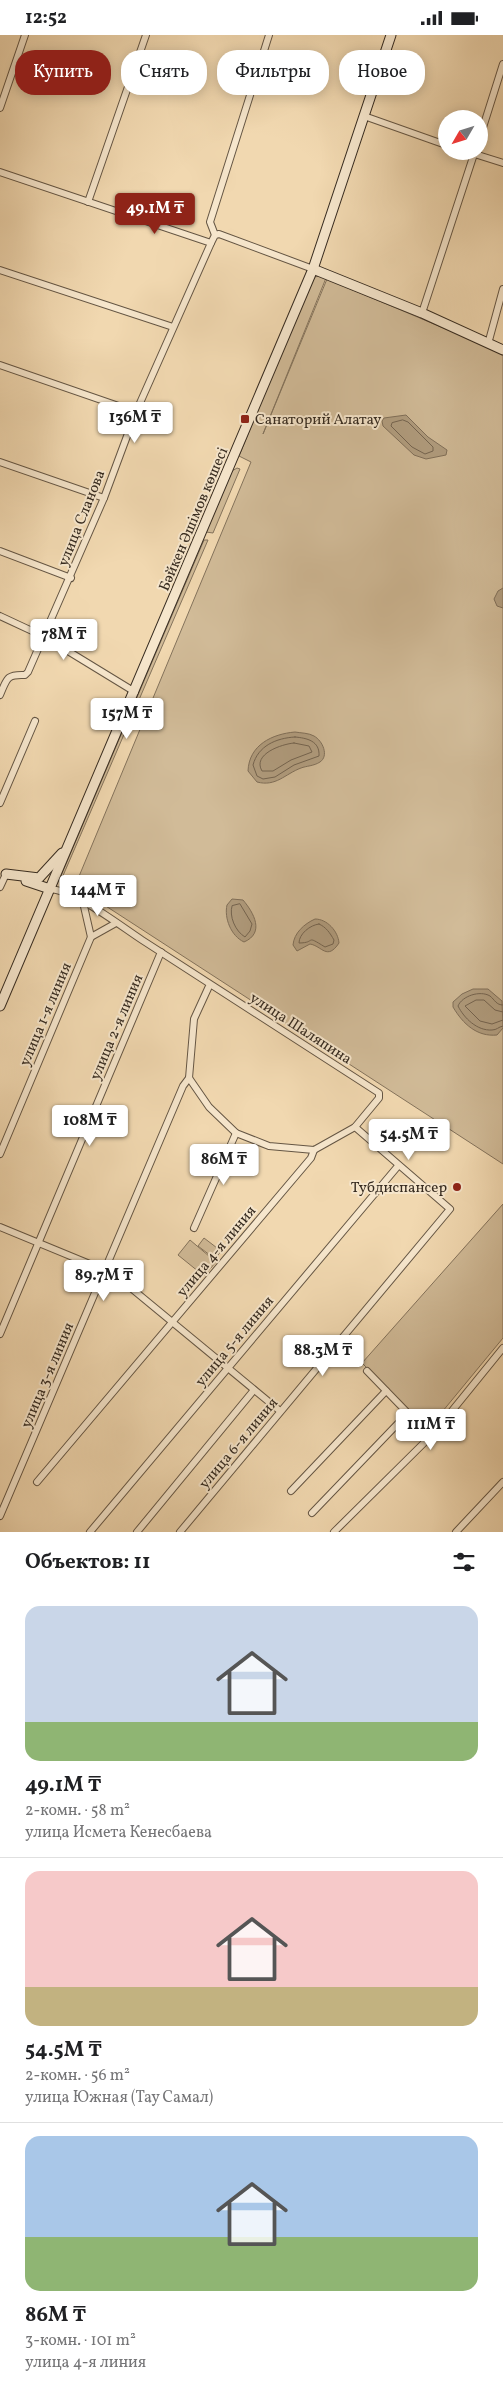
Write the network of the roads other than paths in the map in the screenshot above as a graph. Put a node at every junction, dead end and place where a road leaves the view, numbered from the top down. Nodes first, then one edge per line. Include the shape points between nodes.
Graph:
1 (25, 35) edge
2 (146, 35) edge
3 (269, 35) edge
4 (391, 35) edge
5 (503, 64) edge
6 (0, 108) edge
7 (488, 112) edge
8 (364, 116) junction
9 (438, 142) edge
10 (488, 158) edge
11 (473, 160) edge
12 (503, 163) edge
13 (0, 172) edge
14 (88, 201) junction
15 (214, 235) junction
16 (211, 243) junction
17 (313, 269) junction
18 (0, 270) edge
19 (503, 289) edge
20 (422, 313) junction
21 (173, 327) junction
22 (488, 344) junction
23 (503, 350) edge
24 (0, 365) edge
25 (136, 412) junction
26 (0, 462) edge
27 (104, 498) junction
28 (0, 551) edge
29 (71, 578) junction
30 (0, 616) edge
31 (44, 637) junction
32 (135, 692) junction
33 (0, 695) edge
34 (34, 721) dead end
35 (0, 803) edge
36 (71, 841) junction
37 (3, 873) edge
38 (0, 887) edge
39 (50, 889) junction
40 (83, 902) junction
41 (116, 923) junction
42 (92, 937) junction
43 (161, 952) junction
44 (210, 984) junction
45 (0, 1006) edge
46 (189, 1078) junction
47 (355, 1127) junction
48 (236, 1133) junction
49 (314, 1150) junction
50 (0, 1154) edge
51 (398, 1165) junction
52 (0, 1227) edge
53 (194, 1228) dead end
54 (39, 1243) junction
55 (106, 1271) junction
56 (172, 1322) junction
57 (0, 1334) edge
58 (503, 1347) edge
59 (227, 1368) junction
60 (366, 1371) dead end
61 (254, 1390) junction
62 (386, 1391) junction
63 (280, 1411) junction
64 (408, 1413) junction
65 (431, 1437) junction
66 (37, 1482) dead end
67 (503, 1482) edge
68 (291, 1491) dead end
69 (312, 1513) dead end
70 (0, 1516) edge
71 (90, 1532) edge
72 (137, 1532) edge
73 (180, 1532) edge
74 (334, 1532) edge
75 (456, 1532) edge

1 - 6 street
2 - 14 street
3 - 15 street via 210,222
4 - 8 main road, Бәйкен Әшімов көшесі
5 - 7 street
8 - 9 street
8 - 17 main road, Бәйкен Әшімов көшесі
10 - 12 street
11 - 20 street
13 - 14 street
14 - 16 street
15 - 16 street, улица Сланова
15 - 17 street
16 - 21 street, улица Сланова
17 - 20 main road
17 - 32 main road, Бәйкен Әшімов көшесі
18 - 21 street
19 - 22 street
20 - 22 main road
21 - 25 street, улица Сланова
22 - 23 main road
24 - 25 street
25 - 27 street, улица Сланова
26 - 27 street
27 - 29 street, улица Сланова
28 - 29 street
29 - 31 street, улица Сланова
30 - 31 street
31 - 32 street
31 - 33 street, улица Сланова via 28,672 7,678
32 - 36 main road, Бәйкен Әшімов көшесі
34 - 35 street
36 - 37 main road via 39,878
36 - 39 main road, Бәйкен Әшімов көшесі
37 - 38 street
37 - 39 main road
39 - 40 street, улица Шаляпина via 61,890
39 - 45 main road, Бәйкен Әшімов көшесі
40 - 41 street, улица Шаляпина
40 - 42 street
41 - 42 street
41 - 43 street, улица Шаляпина
42 - 50 street, улица 1-я линия
43 - 44 street, улица Шаляпина
43 - 54 street, улица 2-я линия
44 - 46 street via 194,1019
44 - 47 street, улица Шаляпина via 379,1093 379,1098
46 - 48 street via 209,1107
46 - 55 street, улица 3-я линия
47 - 49 street
47 - 51 street
48 - 49 street via 269,1145
48 - 53 street
49 - 56 street, улица 4-я линия via 312,1157
51 - 59 street, улица 5-я линия
51 - 63 street, улица 6-я линия via 450,1209
52 - 54 street
54 - 55 street
54 - 57 street, улица 2-я линия
55 - 56 street via 114,1274
55 - 70 street, улица 3-я линия
56 - 59 street
56 - 66 street, улица 4-я линия
58 - 65 street
59 - 61 street
59 - 71 street, улица 5-я линия
60 - 62 street
61 - 63 street
61 - 72 street
62 - 64 street
62 - 68 street
63 - 73 street, улица 6-я линия
64 - 65 street
64 - 69 street
65 - 74 street
67 - 75 street

